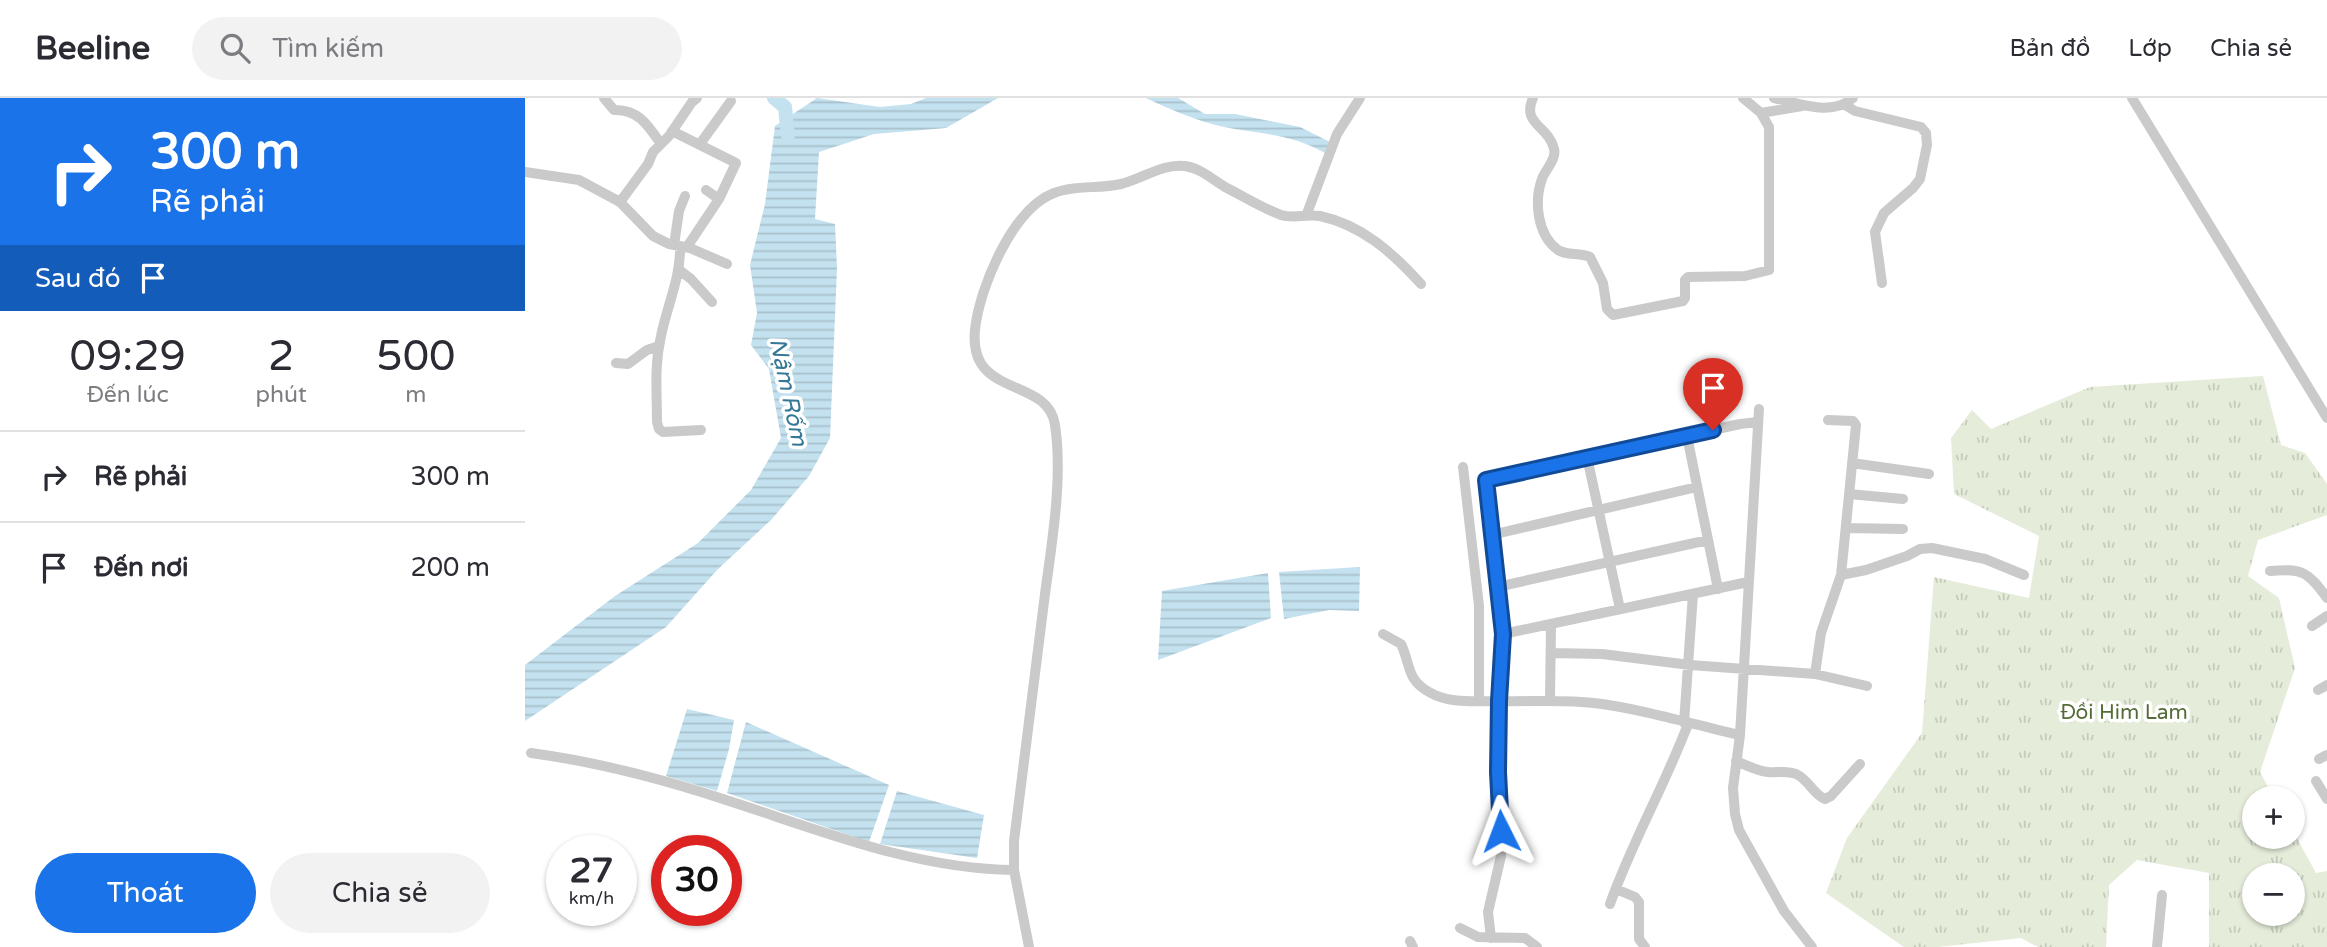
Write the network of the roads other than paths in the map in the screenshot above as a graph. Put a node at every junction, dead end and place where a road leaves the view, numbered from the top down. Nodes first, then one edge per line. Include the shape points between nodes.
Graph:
1 (1360, 98) edge
2 (1533, 98) edge
3 (1743, 98) edge
4 (1774, 98) edge
5 (2132, 98) edge
6 (608, 99) edge
7 (692, 99) edge
8 (731, 101) dead end
9 (1849, 101) edge
10 (1805, 104) junction
11 (1761, 113) junction
12 (672, 131) junction
13 (661, 144) junction
14 (700, 144) junction
15 (525, 172) edge
16 (706, 190) dead end
17 (685, 197) dead end
18 (719, 199) junction
19 (621, 202) junction
20 (1306, 216) junction
21 (680, 246) junction
22 (727, 264) dead end
23 (678, 269) junction
24 (1882, 283) dead end
25 (1421, 284) dead end
26 (712, 302) dead end
27 (659, 346) junction
28 (616, 363) dead end
29 (1759, 409) dead end
30 (2327, 418) edge
31 (1828, 420) dead end
32 (1758, 422) junction
33 (701, 430) dead end
34 (1687, 436) junction
35 (1587, 457) junction
36 (1852, 463) junction
37 (1462, 467) dead end
38 (1929, 474) dead end
39 (1697, 488) junction
40 (1849, 494) junction
41 (1903, 499) dead end
42 (1597, 510) junction
43 (1846, 528) junction
44 (1903, 529) dead end
45 (1491, 534) junction
46 (1708, 540) junction
47 (1609, 562) junction
48 (2270, 571) dead end
49 (1841, 575) junction
50 (2024, 575) dead end
51 (1748, 582) junction
52 (1497, 587) junction
53 (1718, 589) junction
54 (1693, 594) junction
55 (2327, 598) edge
56 (1620, 609) junction
57 (2327, 617) edge
58 (1551, 624) junction
59 (2312, 626) dead end
60 (1383, 634) dead end
61 (1503, 634) junction
62 (1551, 653) junction
63 (1690, 664) junction
64 (1743, 669) junction
65 (1815, 674) junction
66 (1867, 686) dead end
67 (1550, 700) junction
68 (1479, 701) junction
69 (1499, 701) junction
70 (1686, 723) junction
71 (1740, 735) junction
72 (531, 753) dead end
73 (1736, 761) junction
74 (1860, 764) dead end
75 (2316, 781) dead end
76 (2327, 799) edge
77 (1014, 870) junction
78 (1616, 889) junction
79 (2162, 895) dead end
80 (1610, 904) dead end
81 (1460, 928) dead end
82 (1490, 938) junction
83 (1029, 947) edge
84 (1537, 947) edge
85 (1645, 947) edge
86 (1812, 947) edge
87 (2157, 947) edge

1 - 20 street via 1337,134
2 - 11 street via 1530,116 1555,151 1540,184 1538,215 1543,231 1558,250 1590,257 1613,315 1683,301 1688,277 1745,276 1769,270 1770,145
3 - 11 street
4 - 10 street
5 - 30 street
6 - 13 street via 614,110 633,113
7 - 12 street
8 - 14 street
9 - 10 street via 1832,108
9 - 24 street via 1855,111 1921,127 1927,138 1920,179 1889,206 1877,227
10 - 11 street
12 - 13 street
12 - 14 street
13 - 19 street
14 - 18 street via 736,163
15 - 19 street via 579,180
16 - 18 street
17 - 21 street via 679,211
18 - 21 street
19 - 21 street via 653,236
20 - 25 street via 1334,220 1372,238
20 - 77 street via 1282,215 1194,168 1172,166 1124,183 1066,190 1040,200 1016,226 989,279 975,328 975,352 989,374 1048,408 1056,442 1050,556
21 - 22 street
21 - 23 street
23 - 26 street
23 - 27 street
27 - 28 street via 628,364
27 - 33 street via 655,367 659,429
29 - 32 street
31 - 36 street via 1856,422
32 - 34 street
32 - 51 street
34 - 35 street
34 - 39 street
35 - 42 street
35 - 45 street via 1486,480
36 - 38 street
36 - 40 street
37 - 68 street via 1479,606
39 - 42 street
39 - 46 street
40 - 41 street
40 - 43 street
42 - 45 street
42 - 47 street
43 - 44 street
43 - 49 street
45 - 52 street
46 - 47 street
46 - 53 street
47 - 52 street
47 - 56 street
48 - 55 street via 2307,573
49 - 50 street via 1932,548 1985,559
49 - 65 street via 1821,633
51 - 53 street
51 - 64 street
52 - 61 street
53 - 54 street
54 - 56 street
54 - 63 street
56 - 58 street
57 - 59 street
58 - 61 street
58 - 62 street
60 - 68 street via 1401,644 1411,677 1429,692
61 - 69 street
62 - 63 street via 1614,654
62 - 67 street
63 - 64 street
63 - 70 street
64 - 65 street
64 - 71 street
65 - 66 street
67 - 69 street
67 - 70 street via 1606,705
68 - 69 street
69 - 82 street via 1501,856 1488,912
70 - 71 street
70 - 78 street via 1670,772
71 - 73 street
72 - 77 street via 662,780 851,842 935,863
73 - 74 street via 1762,771 1797,774 1825,799
73 - 86 street via 1734,802 1741,837 1784,911
75 - 76 street
77 - 83 street
78 - 80 street
78 - 85 street via 1639,900 1639,940
79 - 87 street
81 - 82 street
82 - 84 street via 1520,937

